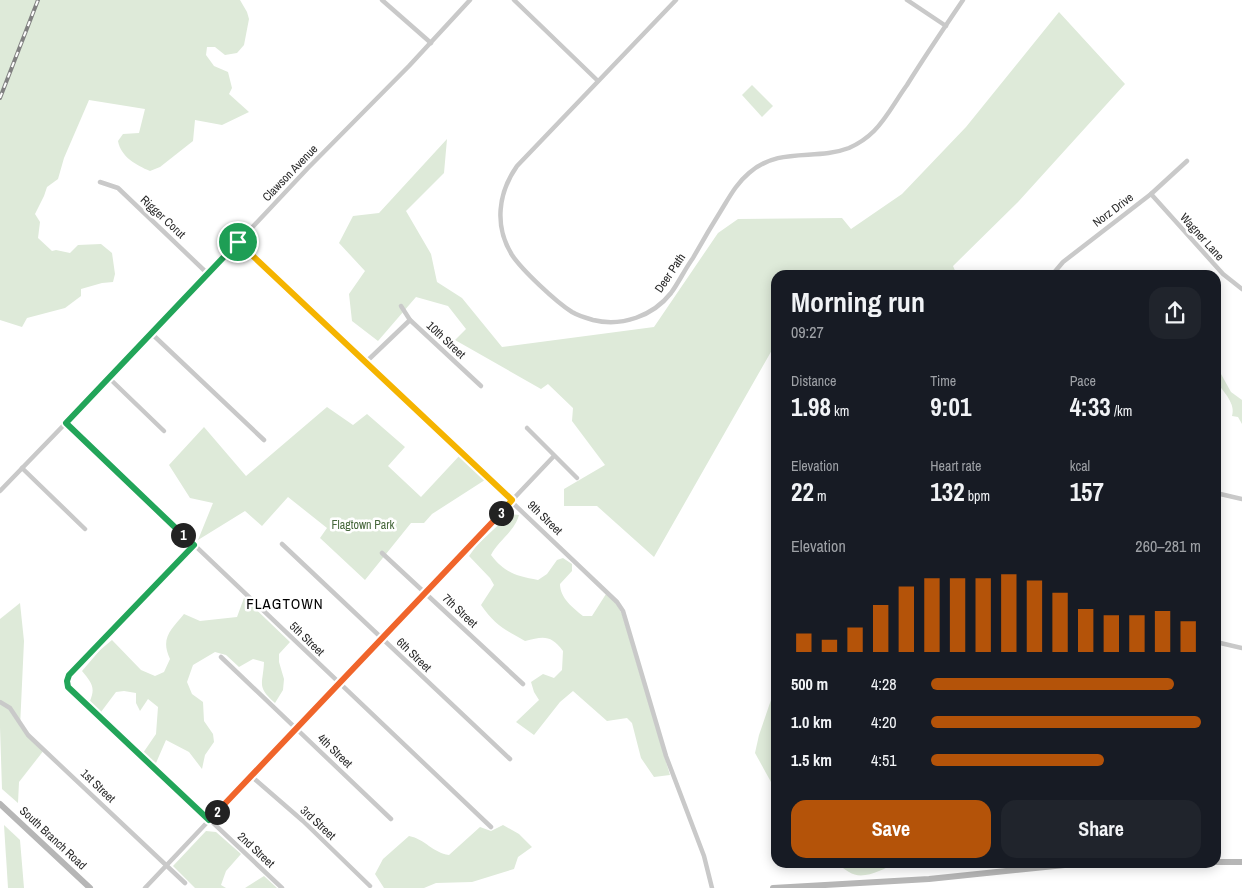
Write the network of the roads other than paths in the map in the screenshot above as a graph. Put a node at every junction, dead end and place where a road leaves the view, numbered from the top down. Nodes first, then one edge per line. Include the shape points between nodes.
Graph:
1 (382, 0) edge
2 (470, 0) edge
3 (514, 0) edge
4 (676, 0) edge
5 (907, 0) edge
6 (964, 0) edge
7 (946, 26) junction
8 (431, 43) junction
9 (598, 81) junction
10 (1188, 161) dead end
11 (100, 182) dead end
12 (1151, 194) junction
13 (238, 242) junction
14 (1056, 270) edge
15 (1219, 270) edge
16 (1221, 272) edge
17 (208, 274) junction
18 (1242, 289) edge
19 (401, 306) dead end
20 (410, 320) junction
21 (152, 334) junction
22 (366, 362) junction
23 (109, 378) junction
24 (481, 386) dead end
25 (66, 423) junction
26 (527, 428) dead end
27 (164, 431) dead end
28 (264, 440) dead end
29 (554, 456) junction
30 (22, 468) junction
31 (577, 478) dead end
32 (0, 491) edge
33 (1221, 494) edge
34 (1242, 499) edge
35 (512, 500) junction
36 (85, 529) dead end
37 (282, 544) dead end
38 (194, 545) junction
39 (382, 553) dead end
40 (425, 592) junction
41 (382, 637) junction
42 (1221, 643) edge
43 (1242, 648) edge
44 (221, 657) dead end
45 (339, 683) junction
46 (523, 684) dead end
47 (0, 702) edge
48 (296, 728) junction
49 (510, 759) dead end
50 (251, 776) junction
51 (0, 804) edge
52 (391, 819) dead end
53 (209, 820) junction
54 (491, 827) dead end
55 (1221, 862) edge
56 (1242, 862) edge
57 (166, 866) junction
58 (1036, 868) edge
59 (185, 883) dead end
60 (370, 886) dead end
61 (90, 888) edge
62 (145, 888) edge
63 (282, 888) edge
64 (712, 888) edge
65 (773, 888) edge

1 - 8 street
2 - 8 street, Clawson Avenue
3 - 9 street
4 - 9 street, Deer Path
5 - 7 street
6 - 7 street, Deer Path
7 - 9 street, Deer Path via 874,131 843,150 782,156 756,167 735,189 671,293 648,313 617,322 581,316 558,300 513,256 504,237 500,217 502,196 517,166
8 - 13 street, Clawson Avenue
10 - 12 street, Norz Drive
11 - 17 street, Rigger Corut via 118,188
12 - 14 street, Norz Drive
12 - 15 street, Wagner Lane
13 - 17 street, Clawson Avenue
13 - 22 street, 9th Street
16 - 18 street, Wagner Lane
17 - 21 street, Clawson Avenue
19 - 20 street, 10th Street
20 - 22 street
20 - 24 street, 10th Street
21 - 23 street, Clawson Avenue
21 - 28 street
22 - 35 street, 9th Street
23 - 25 street, Clawson Avenue
23 - 27 street
25 - 30 street, Clawson Avenue
25 - 38 street, 5th Street
26 - 29 street
29 - 31 street
29 - 35 street
30 - 32 street, Clawson Avenue
30 - 36 street
33 - 34 street
35 - 40 street
35 - 64 street, 9th Street via 623,611 666,756 704,856
37 - 41 street, 6th Street
38 - 45 street, 5th Street
38 - 53 street, 2nd Street via 69,675 67,681 68,687
39 - 40 street, 7th Street
40 - 41 street
40 - 46 street, 7th Street
41 - 45 street
41 - 49 street, 6th Street
42 - 43 street
44 - 48 street, 4th Street
45 - 48 street
45 - 54 street, 5th Street
47 - 57 street, 1st Street via 10,708 28,734
48 - 50 street
48 - 52 street, 4th Street
50 - 53 street
50 - 60 street, 3rd Street
51 - 61 street, South Branch Road
53 - 57 street
53 - 63 street, 2nd Street
55 - 56 street
57 - 59 street, 1st Street
57 - 62 street
58 - 65 street via 929,879

